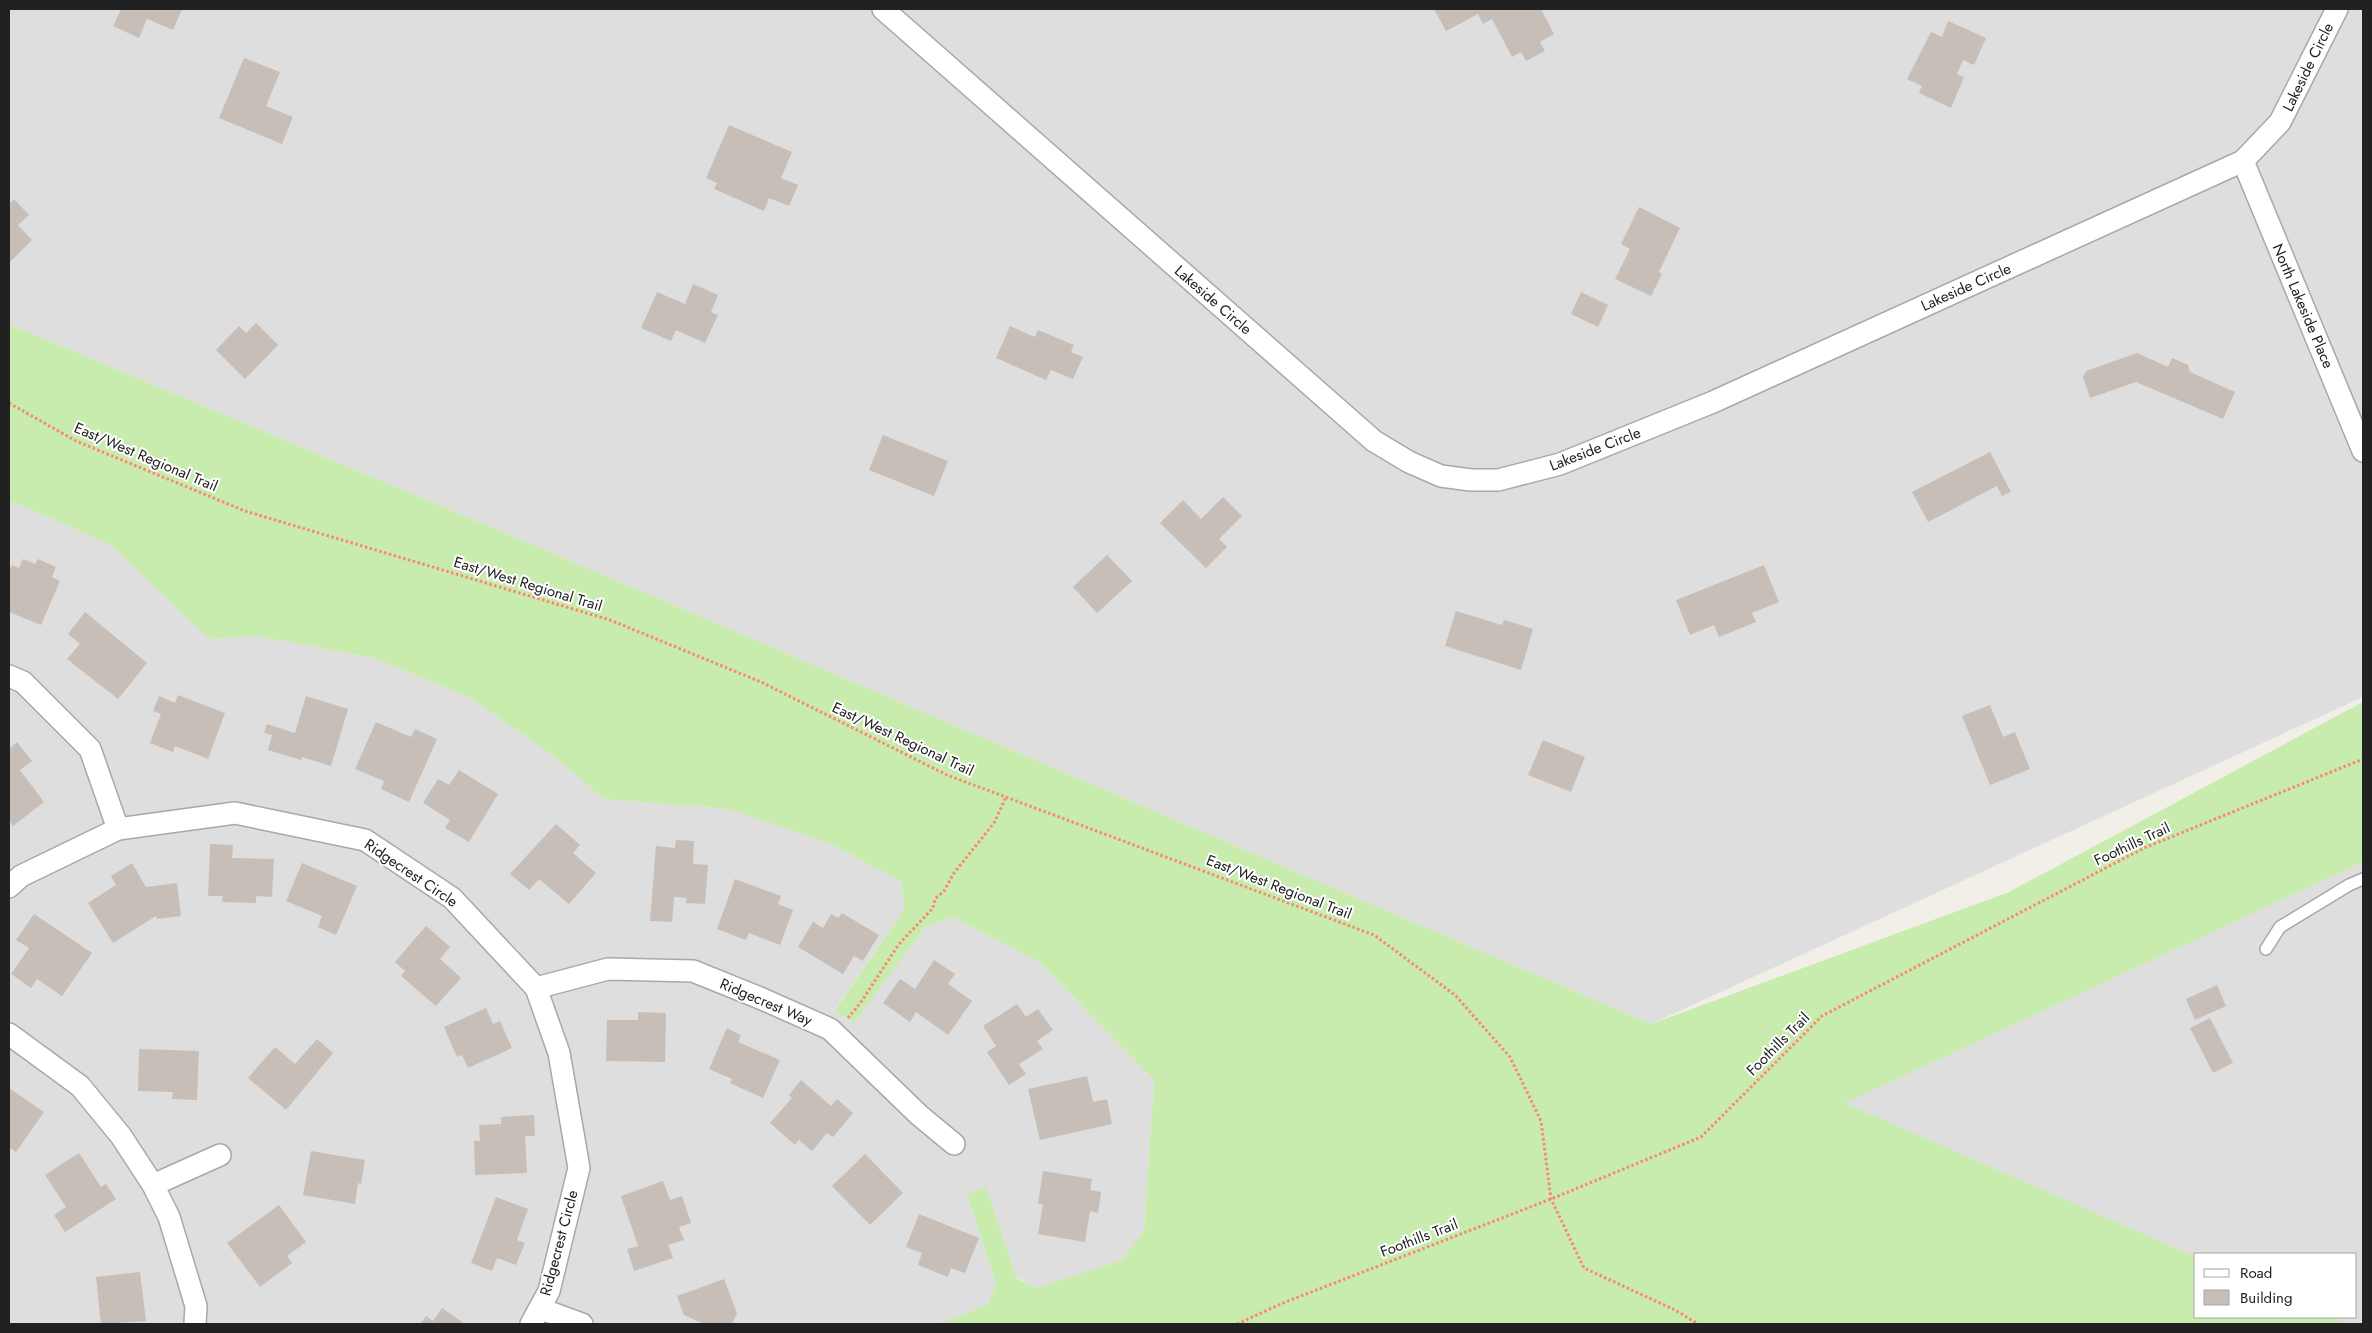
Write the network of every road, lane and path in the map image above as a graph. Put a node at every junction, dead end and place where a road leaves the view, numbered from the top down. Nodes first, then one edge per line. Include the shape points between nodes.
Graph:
1 (883, 9) edge
2 (2337, 9) edge
3 (2243, 161) junction
4 (9, 403) edge
5 (2363, 451) edge
6 (9, 676) edge
7 (2363, 759) edge
8 (1006, 797) junction
9 (118, 829) junction
10 (2363, 879) edge
11 (9, 887) edge
12 (2266, 949) dead end
13 (536, 988) junction
14 (833, 1032) junction
15 (9, 1034) edge
16 (954, 1144) dead end
17 (220, 1155) dead end
18 (152, 1185) junction
19 (1551, 1199) junction
20 (536, 1316) edge
21 (195, 1324) edge
22 (582, 1324) edge
23 (1237, 1324) edge
24 (1698, 1324) edge

1 - 3 street, Lakeside Circle via 1374,442 1441,476 1472,480 1498,480 1560,464 1704,405
2 - 3 street, Lakeside Circle via 2280,122
3 - 5 street, North Lakeside Place
4 - 8 path, East/West Regional Trail via 76,441 245,511 610,620 761,682 947,775
6 - 9 street via 23,682 90,749
7 - 19 path, Foothills Trail via 2144,848 1822,1016 1701,1137
8 - 14 path via 994,823 935,899 933,908 899,944 861,1002
8 - 19 path, East/West Regional Trail via 1374,935 1455,995 1510,1057 1541,1121
9 - 11 street, Ridgecrest Circle via 21,876
9 - 13 street, Ridgecrest Circle via 235,813 365,840 452,898
10 - 12 lane via 2280,927
13 - 14 street, Ridgecrest Way via 608,969 693,971
13 - 20 street, Ridgecrest Circle via 559,1053 578,1168 549,1291
14 - 16 street, Ridgecrest Way
15 - 18 street via 80,1086 121,1136
17 - 18 street
18 - 21 street via 169,1217 194,1297
19 - 23 path, Foothills Trail
19 - 24 path, East/West Regional Trail via 1584,1268
20 - 22 street

